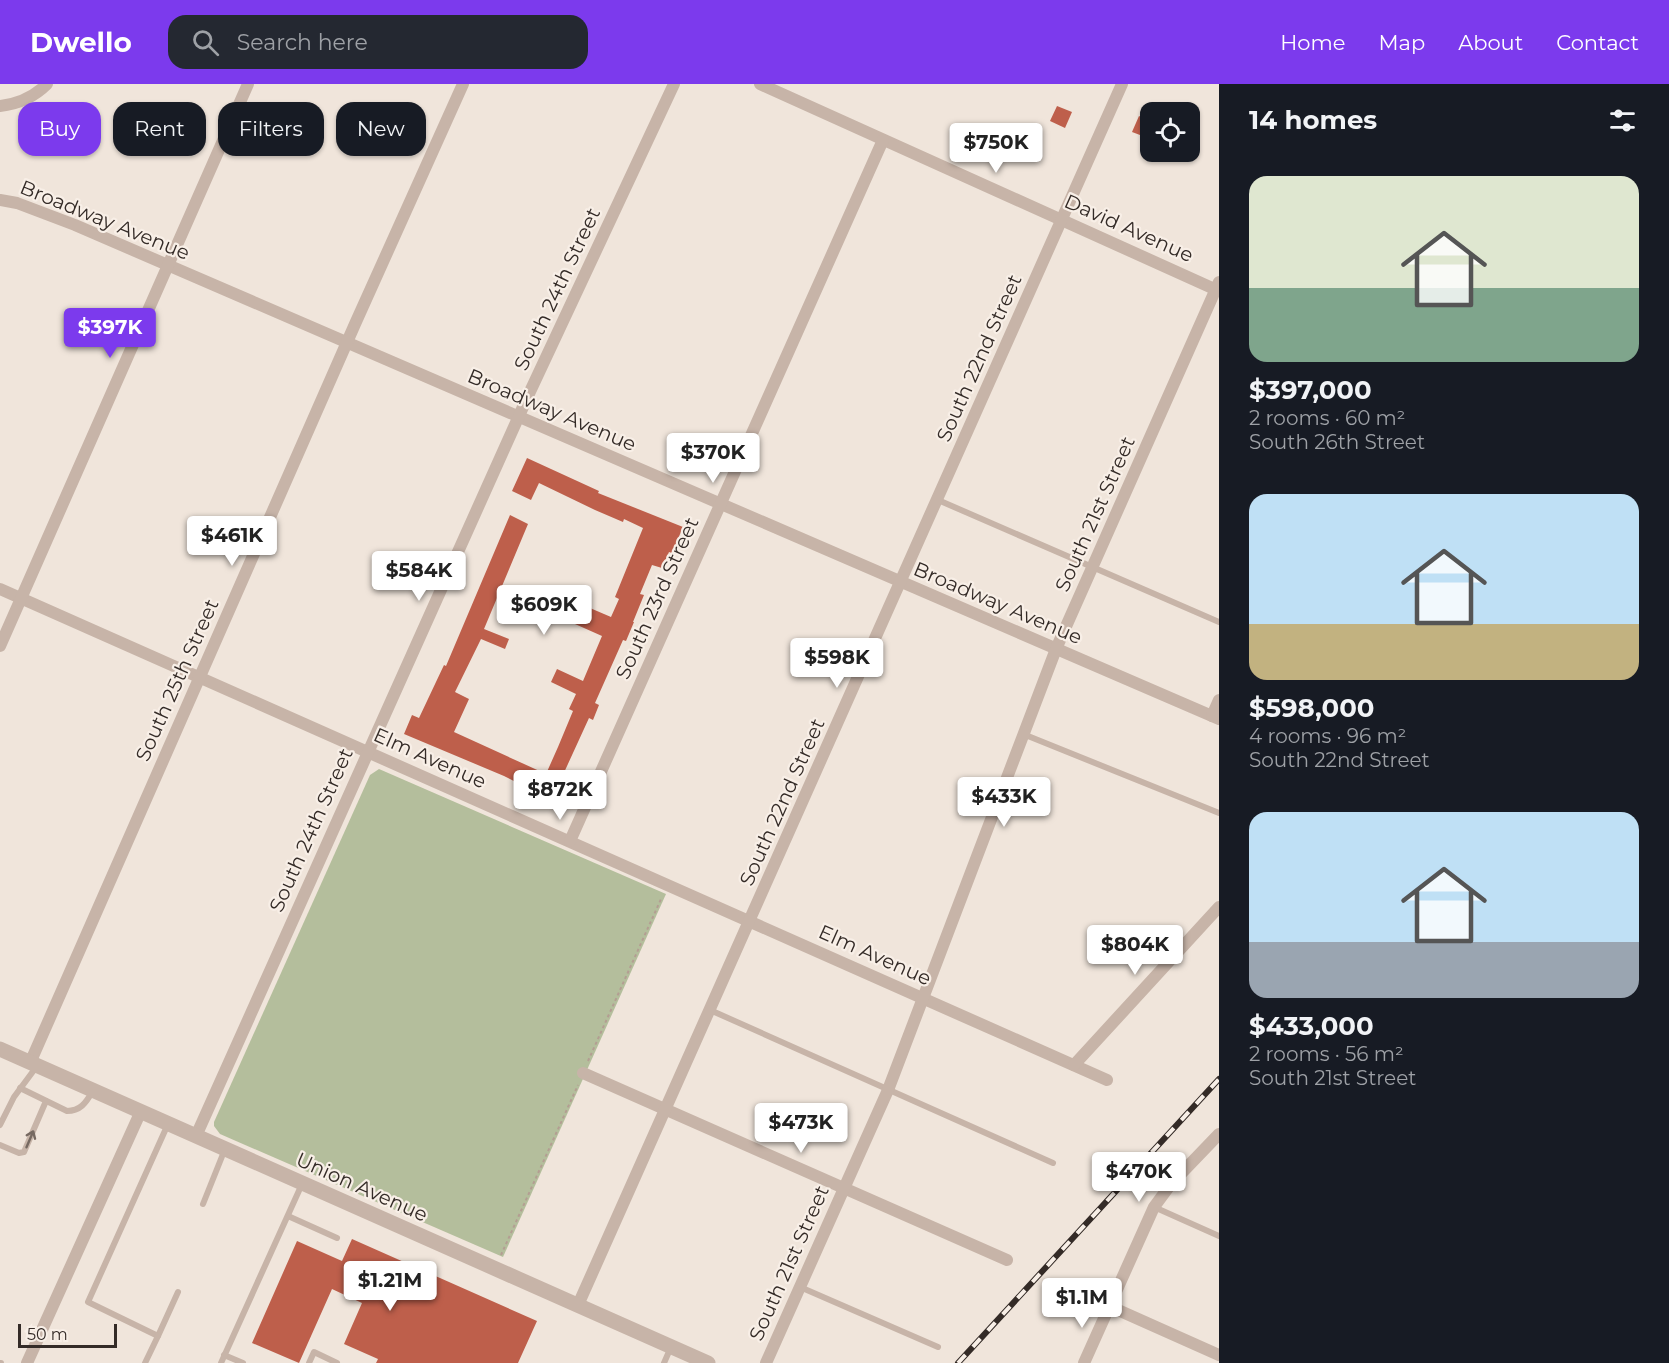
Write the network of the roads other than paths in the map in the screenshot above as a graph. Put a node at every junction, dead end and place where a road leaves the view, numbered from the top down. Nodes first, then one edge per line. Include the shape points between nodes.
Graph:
1 (47, 84) edge
2 (248, 84) edge
3 (463, 84) edge
4 (674, 84) edge
5 (760, 84) edge
6 (1122, 84) edge
7 (0, 106) edge
8 (883, 140) junction
9 (0, 200) edge
10 (1062, 220) junction
11 (168, 266) junction
12 (1218, 287) edge
13 (346, 342) junction
14 (519, 416) junction
15 (938, 500) junction
16 (721, 503) junction
17 (1093, 567) junction
18 (901, 582) junction
19 (0, 589) edge
20 (21, 598) junction
21 (1219, 622) edge
22 (0, 646) edge
23 (1056, 649) junction
24 (199, 677) junction
25 (1219, 700) edge
26 (1216, 717) edge
27 (1023, 734) junction
28 (368, 752) junction
29 (1219, 813) edge
30 (570, 841) junction
31 (1219, 907) edge
32 (750, 921) junction
33 (924, 998) junction
34 (710, 1010) junction
35 (0, 1049) edge
36 (34, 1064) junction
37 (1074, 1065) junction
38 (583, 1073) dead end
39 (1107, 1080) dead end
40 (20, 1088) junction
41 (888, 1090) junction
42 (93, 1091) junction
43 (46, 1101) junction
44 (141, 1111) junction
45 (666, 1111) junction
46 (168, 1123) junction
47 (0, 1125) edge
48 (1219, 1134) edge
49 (196, 1136) junction
50 (0, 1145) edge
51 (226, 1149) junction
52 (1053, 1163) dead end
53 (303, 1183) junction
54 (844, 1189) junction
55 (203, 1203) dead end
56 (1154, 1207) junction
57 (288, 1216) junction
58 (1219, 1236) edge
59 (337, 1238) dead end
60 (1007, 1260) dead end
61 (800, 1287) junction
62 (178, 1292) dead end
63 (578, 1305) junction
64 (1109, 1306) junction
65 (158, 1336) junction
66 (671, 1347) junction
67 (938, 1347) dead end
68 (224, 1355) junction
69 (1219, 1355) edge
70 (27, 1363) edge
71 (145, 1363) edge
72 (221, 1363) edge
73 (243, 1363) edge
74 (309, 1363) edge
75 (338, 1363) edge
76 (664, 1363) edge
77 (708, 1363) edge
78 (766, 1363) edge
79 (1084, 1363) edge

1 - 7 street via 32,96
2 - 11 street
3 - 13 street, South 25th Street
4 - 14 street, South 24th Street
5 - 8 street, David Avenue
6 - 10 street, South 22nd Street
8 - 10 street, David Avenue
8 - 16 street, South 23rd Street
9 - 11 street, Broadway Avenue via 75,225
10 - 12 street, David Avenue
10 - 15 street, South 22nd Street
11 - 13 street, Broadway Avenue
11 - 20 street
12 - 17 street, South 21st Street
13 - 14 street, Broadway Avenue
13 - 24 street, South 25th Street
14 - 16 street, Broadway Avenue
14 - 28 street, South 24th Street
15 - 17 lane
15 - 18 street, South 22nd Street
16 - 18 street, Broadway Avenue
16 - 30 street, South 23rd Street
17 - 21 lane
17 - 23 street, South 21st Street
18 - 23 street, Broadway Avenue
18 - 32 street, South 22nd Street
19 - 20 street, Elm Avenue
20 - 22 street
20 - 24 street, Elm Avenue
23 - 26 street, Broadway Avenue
23 - 27 street, South 21st Street
24 - 28 street, Elm Avenue
24 - 36 street, South 25th Street
25 - 26 street
27 - 29 lane
27 - 33 street, South 21st Street
28 - 30 street, Elm Avenue
28 - 49 street, South 24th Street
30 - 32 street, Elm Avenue
31 - 37 street
32 - 33 street, Elm Avenue
32 - 34 street, South 22nd Street
33 - 37 street, Elm Avenue
33 - 41 street, South 21st Street
34 - 41 lane
34 - 45 street, South 22nd Street
35 - 36 street, Union Avenue
36 - 40 lane
36 - 42 street, Union Avenue
37 - 39 street, Elm Avenue
38 - 45 street
40 - 43 lane
40 - 47 lane
41 - 52 lane
41 - 54 street, South 21st Street
42 - 43 lane via 87,1102 72,1111
42 - 44 street, Union Avenue
50 -> 43 lane via 24,1152
44 - 46 street, Union Avenue
44 - 70 street
45 - 54 street
45 - 63 street, South 22nd Street
46 - 49 street, Union Avenue
46 - 65 lane via 88,1302
48 - 56 street
49 - 51 street, Union Avenue
51 - 53 street, Union Avenue
51 - 55 lane
53 - 57 lane
53 - 63 street, Union Avenue
54 - 60 street
54 - 61 street, South 21st Street
56 - 58 lane
56 - 64 street
57 - 59 lane
57 - 68 lane
61 - 67 lane
61 - 78 street, South 21st Street
62 - 65 lane
63 - 66 street, Union Avenue
64 - 69 street
64 - 79 street
65 - 71 lane
66 - 76 lane
66 - 77 street, Union Avenue
68 - 72 lane
68 - 73 lane
74 - 75 lane via 314,1352

